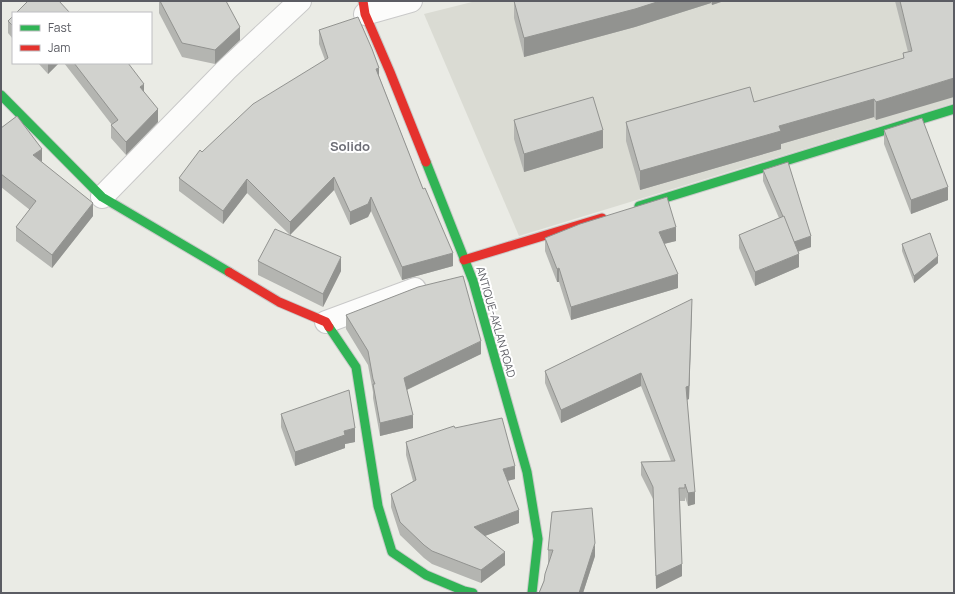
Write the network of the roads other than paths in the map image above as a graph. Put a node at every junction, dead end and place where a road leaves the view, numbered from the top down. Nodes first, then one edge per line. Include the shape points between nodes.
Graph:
1 (300, 1) edge
2 (411, 1) edge
3 (364, 8) edge
4 (1, 95) edge
5 (954, 110) edge
6 (102, 197) junction
7 (630, 209) edge
8 (607, 216) edge
9 (468, 267) junction
10 (326, 322) junction
11 (473, 593) edge
12 (532, 593) edge

1 - 6 street via 226,70
2 - 3 street
3 - 9 street, ANTIQUE-AKLAN ROAD
4 - 6 street
5 - 7 street
6 - 10 street via 279,302
8 - 9 street
9 - 10 street via 442,282 414,289
9 - 12 street, ANTIQUE-AKLAN ROAD via 527,472 538,539
10 - 11 street via 356,368 378,506 392,552 426,575

